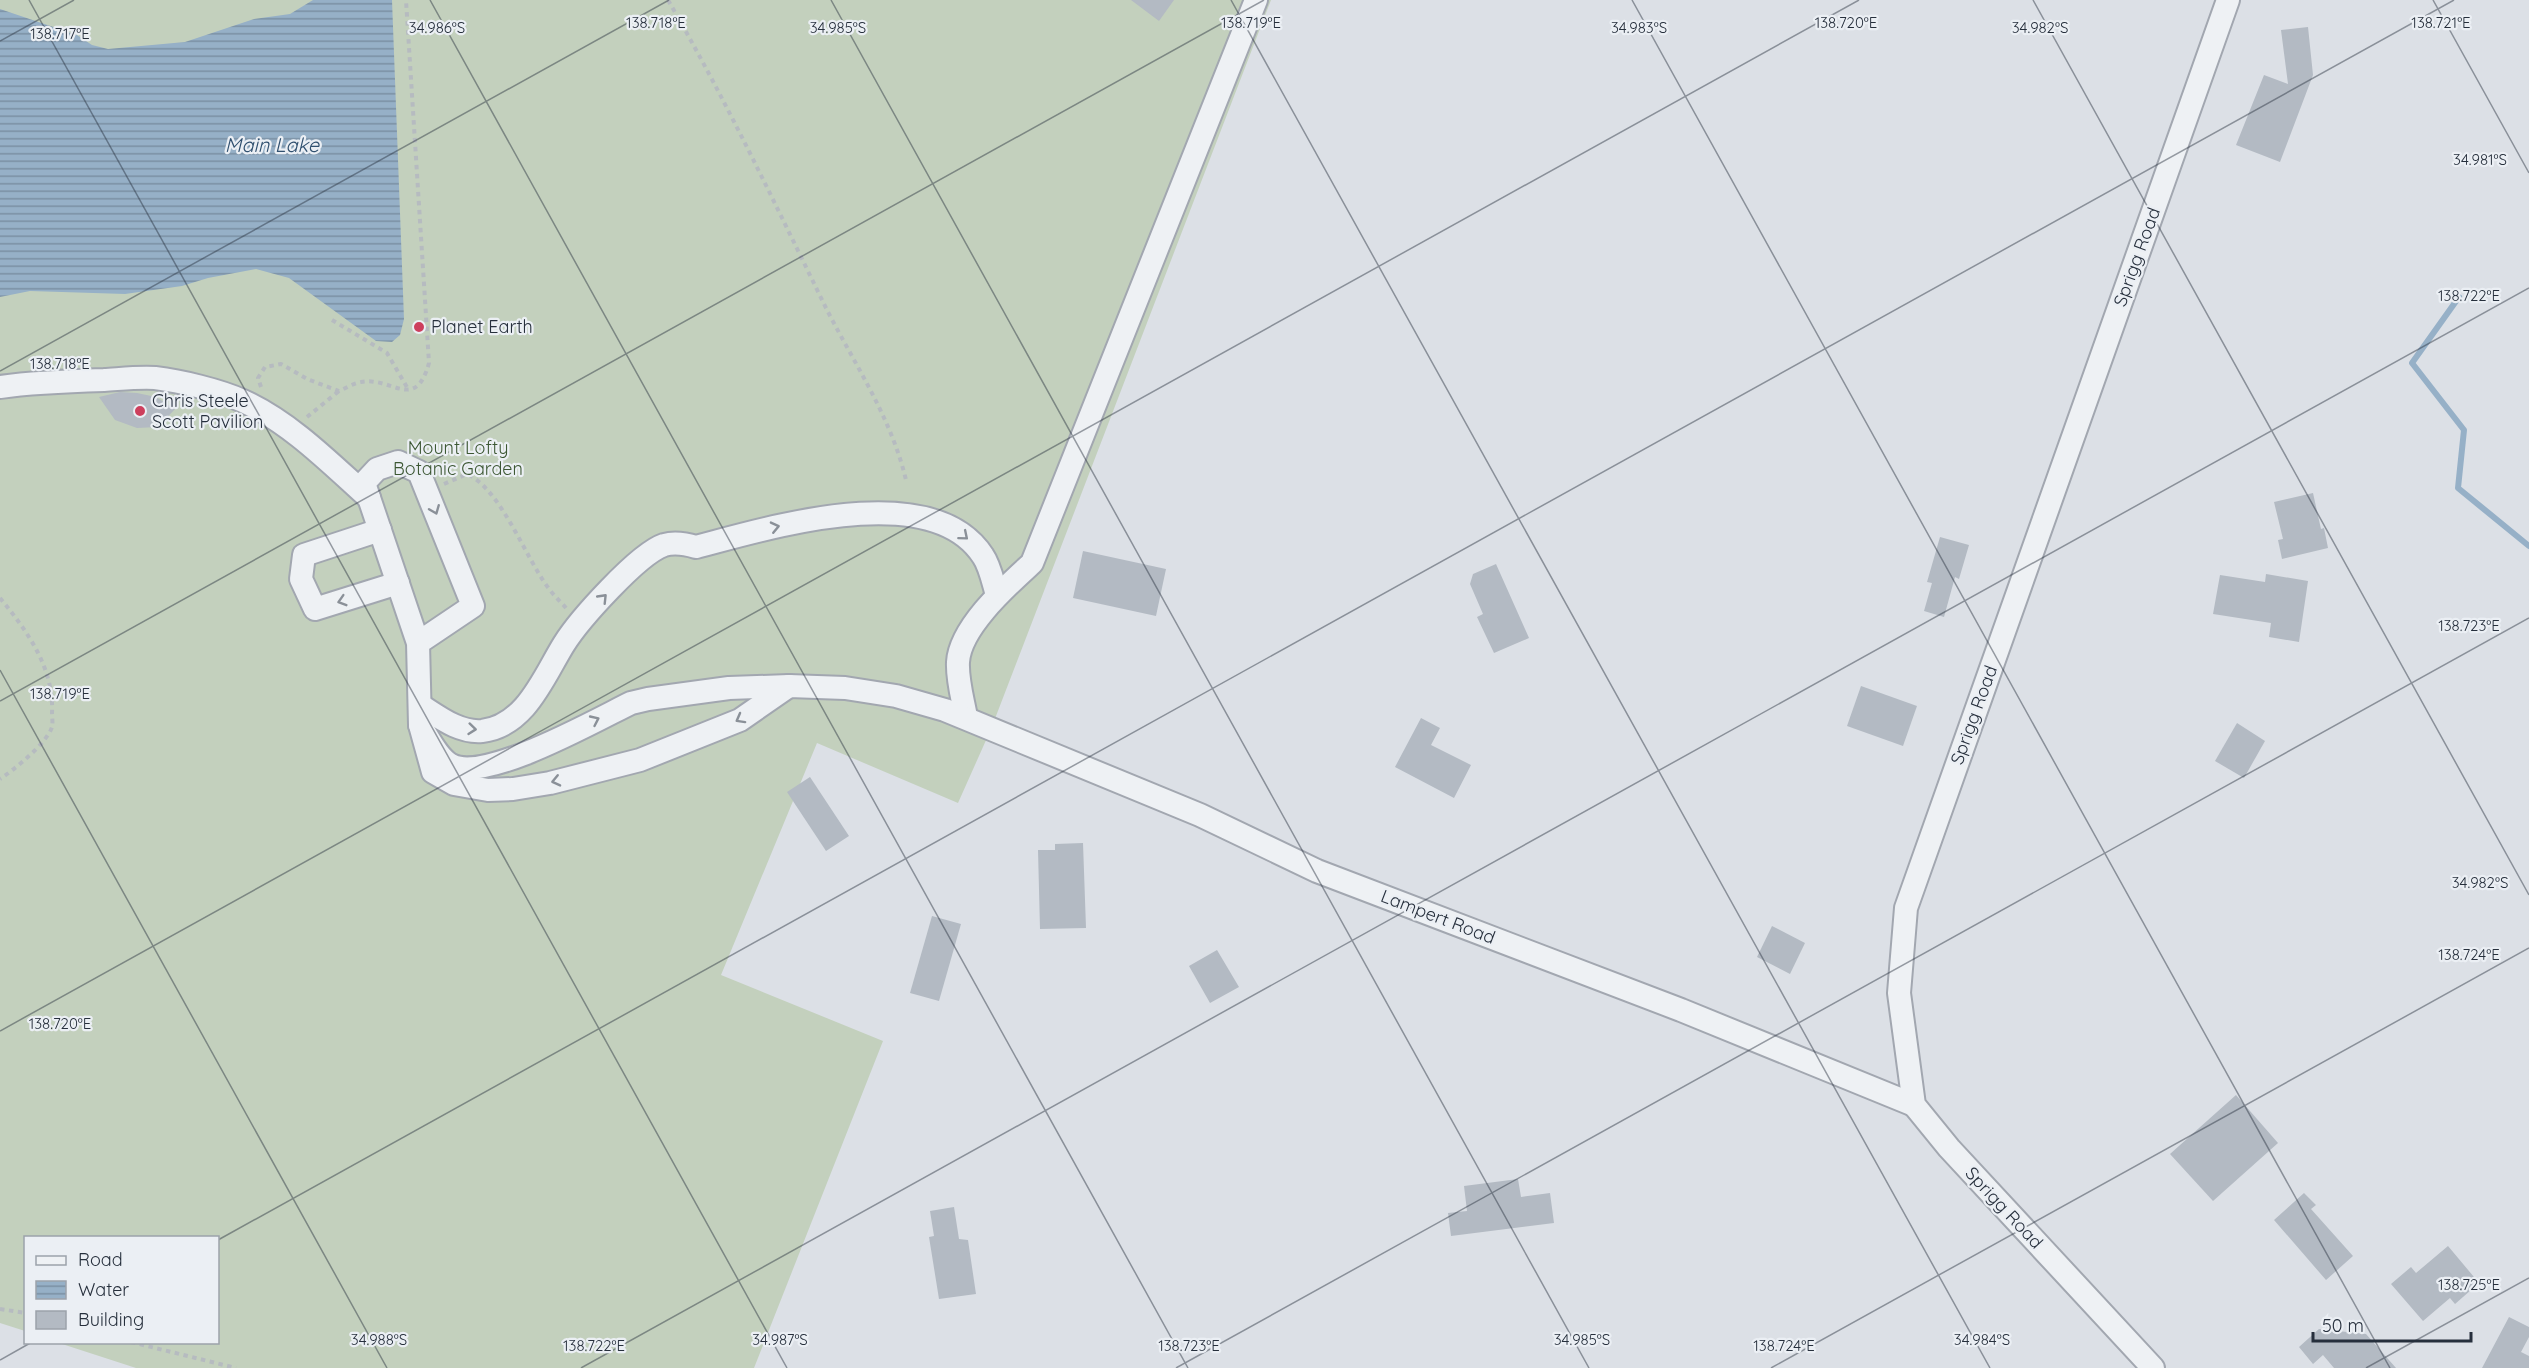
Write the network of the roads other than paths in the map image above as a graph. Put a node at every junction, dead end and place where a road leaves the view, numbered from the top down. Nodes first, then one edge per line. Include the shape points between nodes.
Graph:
1 (2228, 0) edge
2 (1251, 3) edge
3 (0, 387) edge
4 (369, 498) junction
5 (380, 530) junction
6 (398, 583) junction
7 (997, 595) junction
8 (418, 643) junction
9 (789, 686) junction
10 (420, 715) junction
11 (966, 717) junction
12 (1914, 1105) junction
13 (2153, 1368) edge

1 - 12 street, Sprigg Road via 1906,908 1899,993
2 - 7 street via 1032,563
3 - 4 street via 34,382 154,378 186,384 242,401 292,432
4 - 5 street
4 -> 8 street via 364,483 377,469 398,462 419,472 473,606
5 - 6 street
6 -> 5 street via 315,609 301,579 304,555
6 - 8 street
10 -> 7 street via 482,731 514,717 539,688 565,642 626,574 664,545 681,543 696,547 854,514 928,517 950,525 984,556
7 - 11 street via 970,630 961,650 959,675
8 - 10 street
10 -> 9 street, Lampert Road via 443,759 453,766 480,768 522,756 631,703 729,688
9 -> 10 street via 740,720 640,760 513,789 488,790 454,784 433,772
9 - 11 street, Lampert Road via 844,688 896,696
11 - 12 street, Lampert Road via 1200,815 1317,871 1681,1010
12 - 13 street, Sprigg Road via 1949,1148

